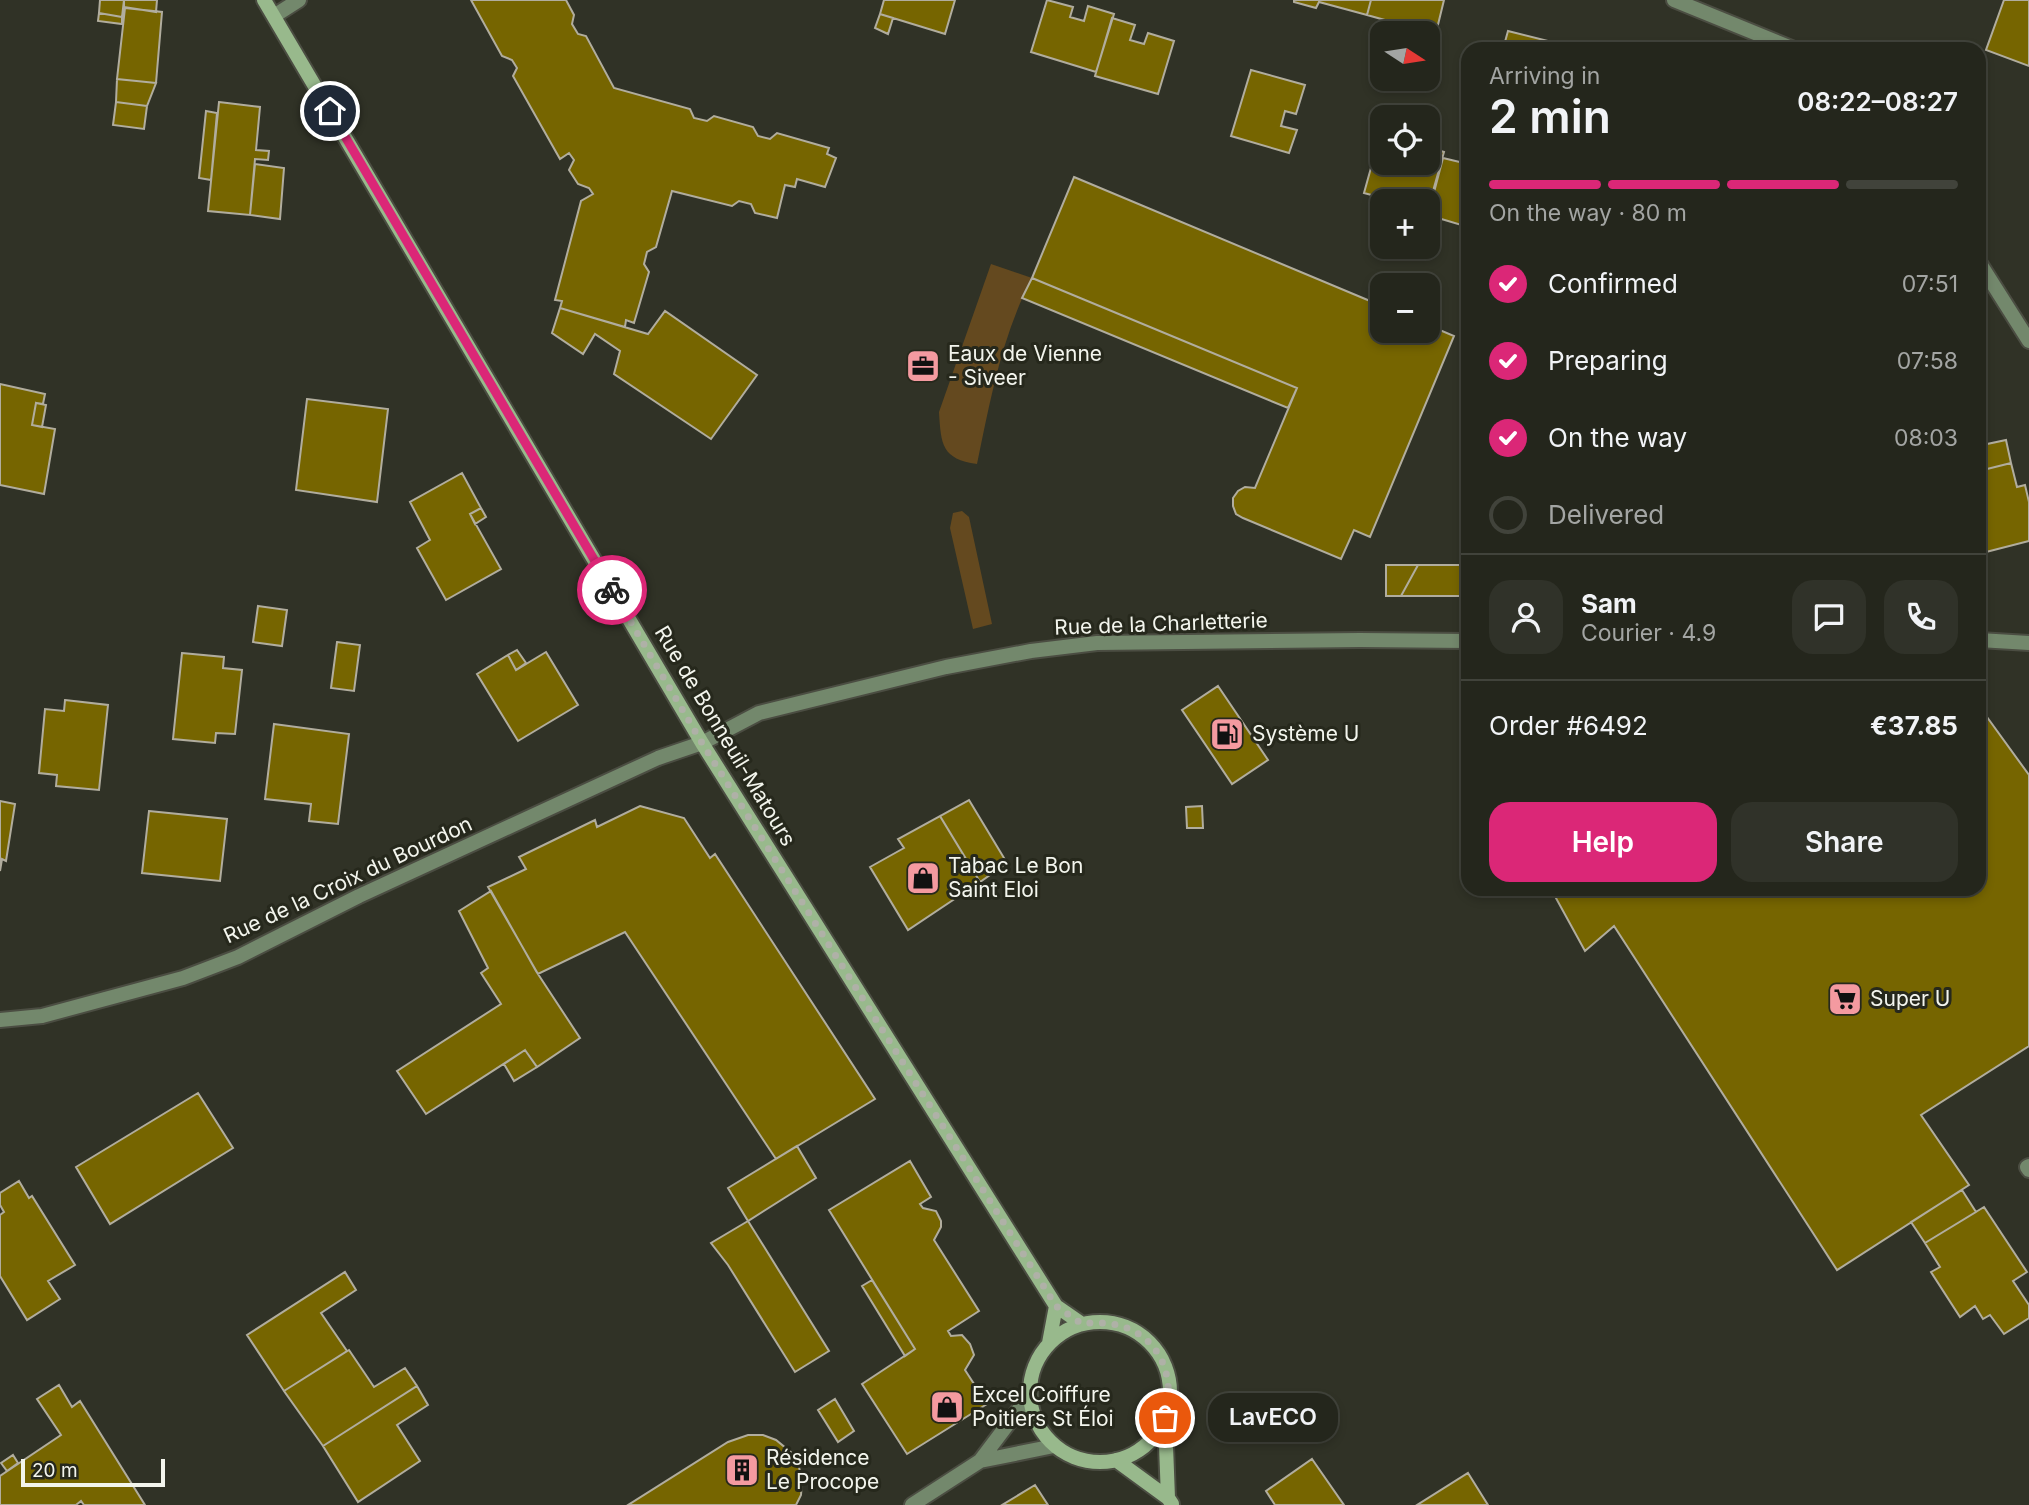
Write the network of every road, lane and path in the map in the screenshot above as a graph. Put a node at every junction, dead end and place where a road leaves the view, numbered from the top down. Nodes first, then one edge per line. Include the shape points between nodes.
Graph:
1 (264, 0) edge
2 (299, 0) edge
3 (1674, 0) edge
4 (274, 16) junction
5 (1777, 42) edge
6 (1986, 273) edge
7 (2029, 341) edge
8 (1986, 640) edge
9 (1461, 641) edge
10 (2029, 643) edge
11 (702, 743) junction
12 (0, 1020) edge
13 (1056, 1306) junction
14 (1082, 1324) junction
15 (1049, 1343) junction
16 (1029, 1396) junction
17 (1165, 1418) junction
18 (1054, 1446) junction
19 (1116, 1460) junction
20 (980, 1461) junction
21 (1170, 1501) edge
22 (912, 1505) edge

1 - 4 main road, Rue de Bonneuil-Matours
2 - 4 street
3 - 5 street
4 - 11 main road, Rue de Bonneuil-Matours
6 - 7 street
8 - 10 street
9 - 11 street, Rue de la Charletterie via 1097,643 1031,650 759,713
11 - 12 street, Rue de la Croix du Bourdon via 645,764 227,961 183,978 42,1016
11 - 13 main road, Rue de Bonneuil-Matours
13 - 14 main road, Rue de Bonneuil-Matours
13 - 15 main road
14 - 15 main road
14 - 17 main road via 1117,1324 1148,1340 1169,1384
15 - 16 main road via 1031,1377
16 - 18 main road via 1041,1431
16 - 20 street
17 - 19 main road via 1136,1452
17 - 21 main road
18 - 19 main road via 1072,1457 1094,1462
18 - 20 street
19 - 21 main road
20 - 22 street

